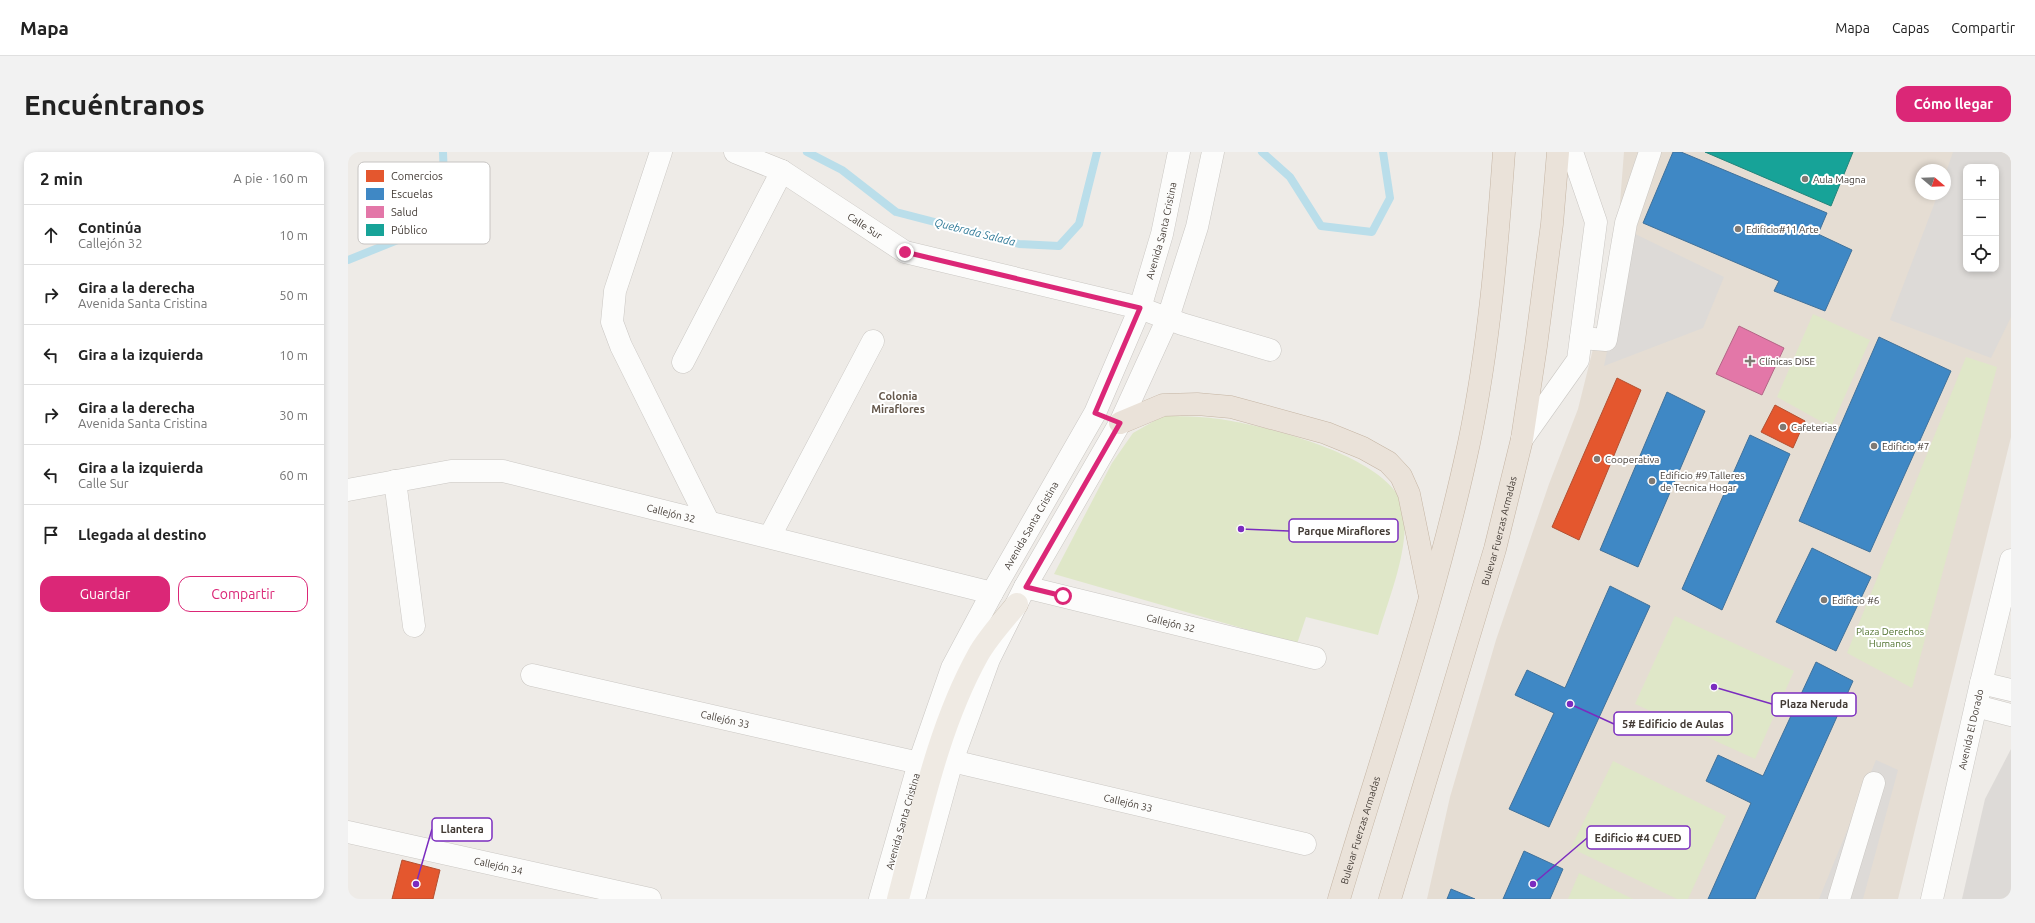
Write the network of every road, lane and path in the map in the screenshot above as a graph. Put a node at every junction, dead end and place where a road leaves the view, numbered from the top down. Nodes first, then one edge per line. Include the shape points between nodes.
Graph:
1 (661, 152) edge
2 (735, 152) edge
3 (1179, 152) edge
4 (1213, 152) edge
5 (1504, 152) edge
6 (1558, 152) edge
7 (1572, 152) edge
8 (1650, 152) edge
9 (782, 171) junction
10 (1591, 263) junction
11 (1618, 267) junction
12 (1140, 308) junction
13 (1168, 318) junction
14 (1581, 338) junction
15 (873, 341) dead end
16 (1270, 350) dead end
17 (684, 362) dead end
18 (1095, 413) junction
19 (1120, 423) junction
20 (1522, 439) junction
21 (395, 481) junction
22 (348, 490) edge
23 (708, 521) junction
24 (770, 536) junction
25 (2010, 570) edge
26 (992, 593) junction
27 (1021, 596) junction
28 (1430, 596) junction
29 (414, 626) dead end
30 (1316, 658) dead end
31 (532, 675) dead end
32 (1981, 683) junction
33 (2011, 690) edge
34 (1976, 706) junction
35 (2011, 715) edge
36 (952, 761) junction
37 (918, 763) junction
38 (1874, 784) dead end
39 (348, 832) edge
40 (1305, 844) dead end
41 (1399, 871) junction
42 (650, 899) edge
43 (880, 899) edge
44 (898, 899) edge
45 (914, 899) edge
46 (1339, 899) edge
47 (1390, 899) edge
48 (1399, 899) edge
49 (1839, 899) edge
50 (1932, 899) edge

1 - 23 street via 615,291 612,322 621,346
2 - 9 street, Calle Sur
3 - 12 street, Avenida Santa Cristina via 1162,234
4 - 13 street via 1197,226
5 - 28 highway, Bulevar Fuerzas Armadas via 1494,287 1482,368 1453,513
6 - 20 highway, Bulevar Fuerzas Armadas via 1552,224
7 - 10 street via 1596,222
8 - 11 street via 1626,223
9 - 12 street, Calle Sur via 905,252
9 - 17 street
10 - 11 street
10 - 14 street
11 - 14 street via 1606,340
12 - 13 street, Calle Sur
12 - 18 street, Avenida Santa Cristina
13 - 16 street, Calle Sur
13 - 19 street
14 - 20 street via 1578,360
15 - 24 street
18 - 19 street
18 - 26 street, Avenida Santa Cristina
19 - 27 street
19 - 28 highway via 1163,405 1231,407 1326,433 1363,448 1388,462 1402,476 1409,494
20 - 41 highway, Bulevar Fuerzas Armadas via 1495,549
21 - 22 street, Callejón 32
21 - 23 street, Callejón 32 via 451,471 503,470
21 - 29 street
23 - 24 street, Callejón 32
24 - 26 street, Callejón 32
25 - 32 street, Avenida El Dorado
26 - 37 street, Avenida Santa Cristina via 952,668
27 - 30 street, Callejón 32
27 - 36 street via 989,659
27 - 44 main road via 979,654 954,705
28 - 46 highway, Bulevar Fuerzas Armadas
31 - 37 street, Callejón 33
32 - 33 street
32 - 34 street, Avenida El Dorado
34 - 35 street
34 - 50 street, Avenida El Dorado
36 - 40 street, Callejón 33
36 - 45 street
37 - 43 street, Avenida Santa Cristina
38 - 49 street
39 - 42 street, Callejón 34
41 - 47 highway, Bulevar Fuerzas Armadas
41 - 48 highway

